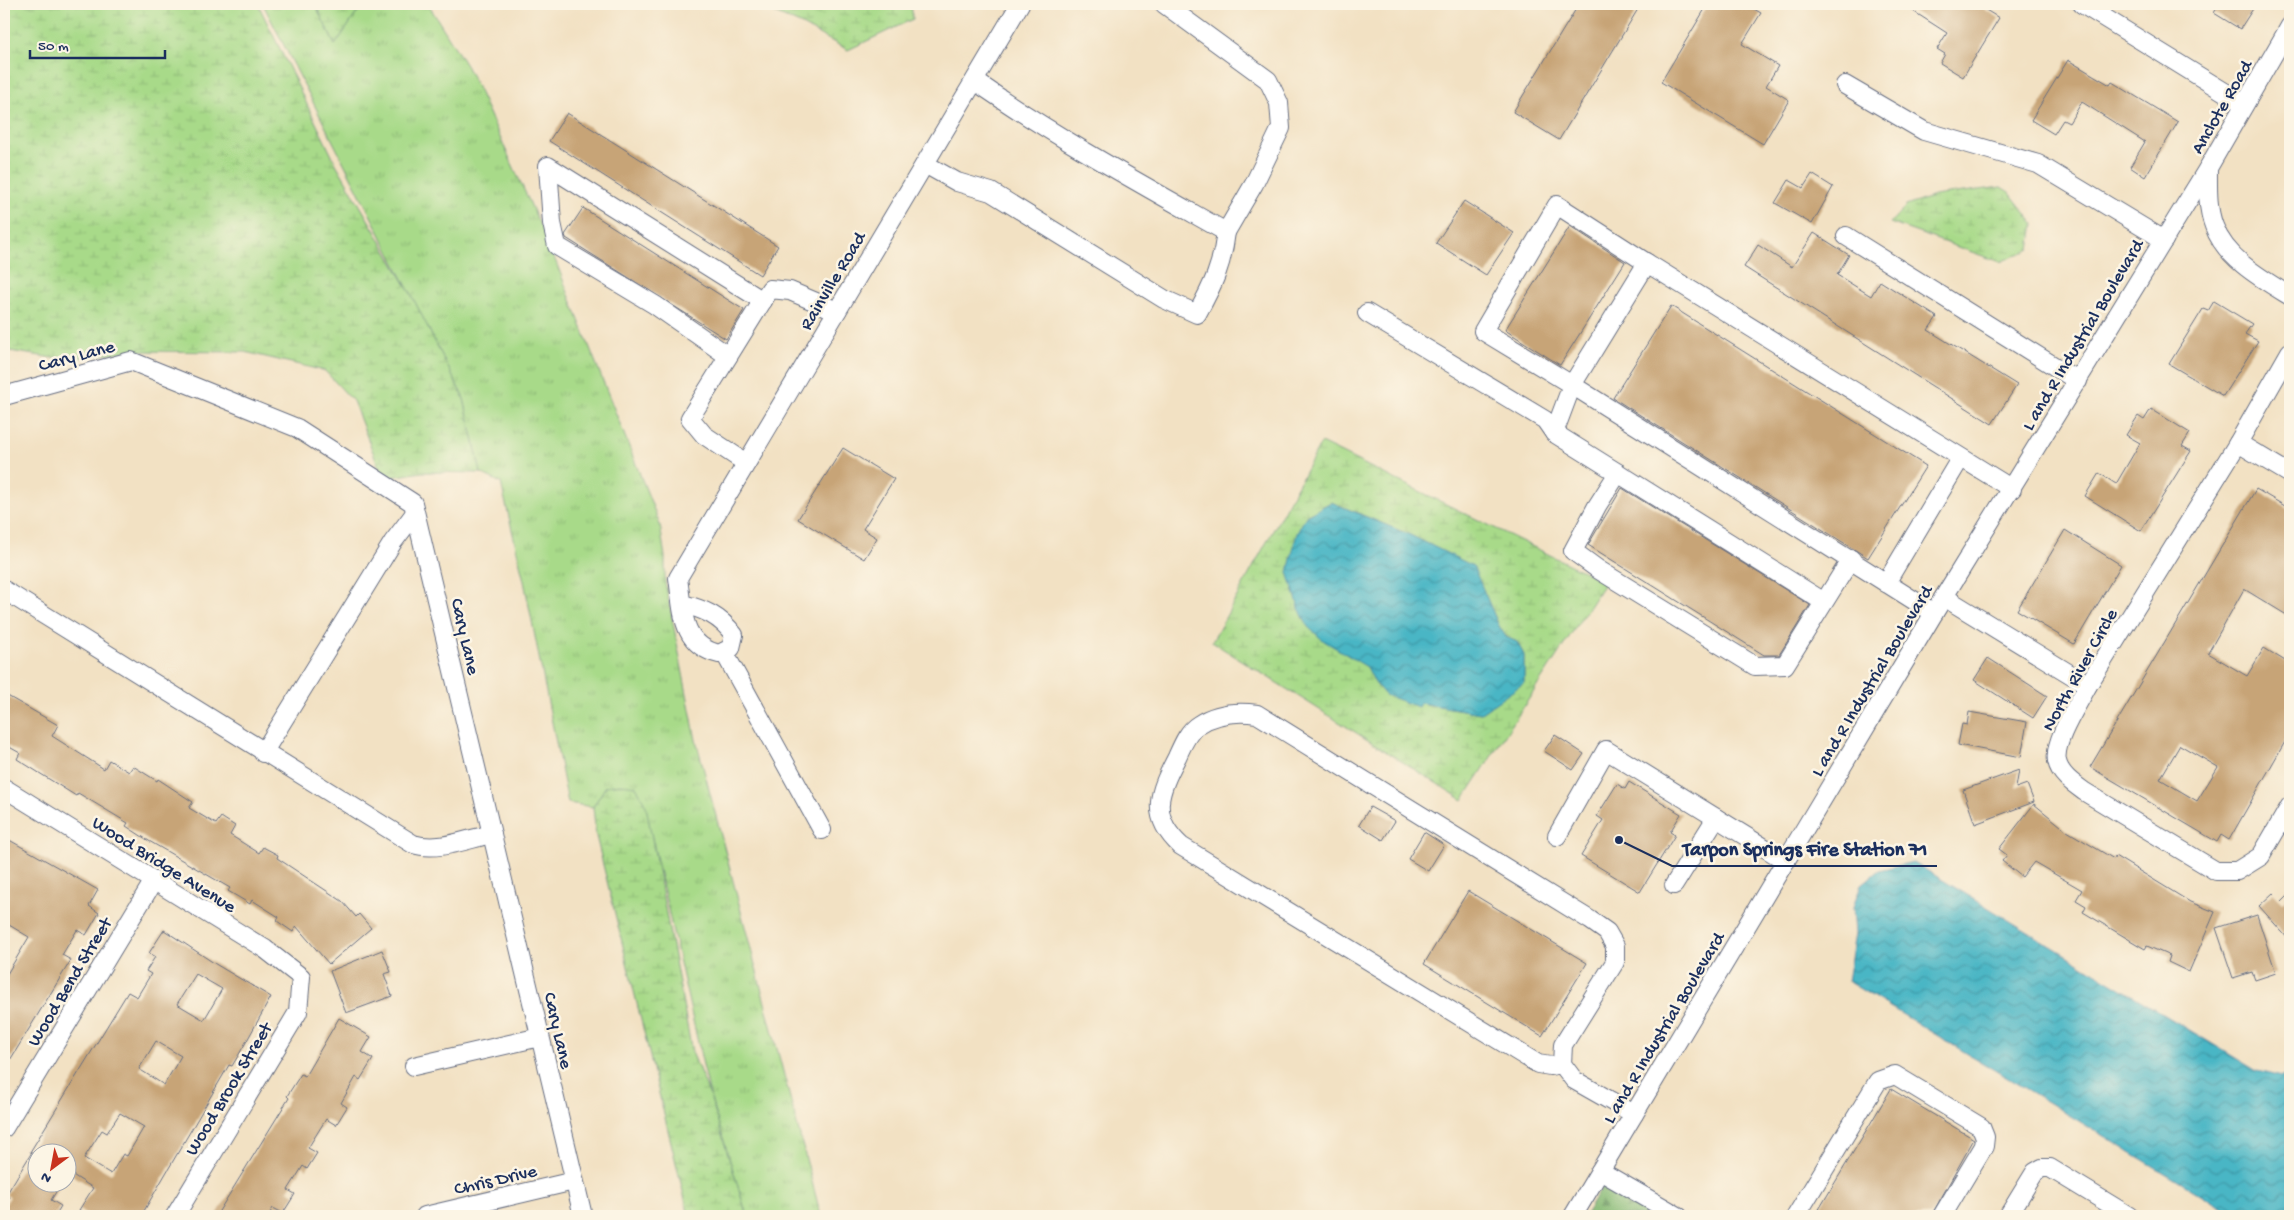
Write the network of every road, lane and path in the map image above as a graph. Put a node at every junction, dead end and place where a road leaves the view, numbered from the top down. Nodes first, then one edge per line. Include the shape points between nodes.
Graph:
1 (1020, 4) edge
2 (1164, 4) edge
3 (2082, 4) edge
4 (2290, 26) edge
5 (975, 81) junction
6 (1845, 85) dead end
7 (2244, 104) junction
8 (925, 164) junction
9 (2208, 168) junction
10 (1226, 232) junction
11 (1846, 236) dead end
12 (2164, 240) junction
13 (1647, 263) junction
14 (2290, 296) edge
15 (763, 301) junction
16 (838, 311) junction
17 (1367, 313) dead end
18 (2290, 352) edge
19 (728, 356) junction
20 (2078, 381) junction
21 (1572, 385) junction
22 (4, 396) edge
23 (1554, 433) junction
24 (2238, 442) junction
25 (1960, 459) junction
26 (746, 464) junction
27 (1618, 473) junction
28 (2290, 474) edge
29 (2012, 489) junction
30 (416, 514) junction
31 (1851, 559) junction
32 (1886, 583) junction
33 (4, 590) edge
34 (1944, 597) junction
35 (1824, 602) junction
36 (682, 604) junction
37 (1934, 613) junction
38 (724, 652) junction
39 (2088, 686) junction
40 (263, 753) junction
41 (4, 788) edge
42 (2290, 806) edge
43 (1716, 818) junction
44 (822, 830) dead end
45 (492, 834) junction
46 (1557, 836) dead end
47 (1786, 861) junction
48 (153, 882) junction
49 (1674, 885) dead end
50 (301, 978) joint
51 (540, 1037) junction
52 (1562, 1064) junction
53 (414, 1066) dead end
54 (1634, 1114) junction
55 (4, 1128) edge
56 (1600, 1171) junction
57 (574, 1181) junction
58 (175, 1216) edge
59 (425, 1216) edge
60 (583, 1216) edge
61 (1573, 1216) edge
62 (1678, 1216) edge
63 (1796, 1216) edge
64 (1942, 1216) edge
65 (2008, 1216) edge
66 (2129, 1216) edge

1 - 5 street, Rainville Road
2 - 10 street via 1268,80 1279,103 1281,128
3 - 7 street
4 - 7 street, Anclote Road
5 - 8 street, Rainville Road
5 - 10 street via 1014,109
6 - 12 street via 1924,131 2038,164
7 - 9 street, Anclote Road
8 - 10 street via 957,182 990,192 1164,299 1197,314 1215,283 1223,258
8 - 16 street, Rainville Road
9 - 12 street, L and R Industrial Boulevard
9 - 14 street, Anclote Road via 2208,200 2214,227 2229,252 2266,282
11 - 20 street
12 - 20 street, L and R Industrial Boulevard
13 - 21 street
13 - 21 street via 1557,206 1483,330
13 - 25 street
15 - 16 street via 770,289 790,291
15 - 19 street
15 - 19 street via 548,166 552,223 558,246 655,304
16 - 26 street, Rainville Road
17 - 23 street via 1545,420
18 - 24 street, North River Circle
19 - 26 street via 690,418 704,435
20 - 29 street, L and R Industrial Boulevard
21 - 23 street
21 - 31 street
22 - 30 street, Cary Lane via 131,361 297,428 413,503
23 - 27 street
24 - 28 street
24 - 39 street, North River Circle
25 - 29 street
25 - 32 street
26 - 36 street, Rainville Road via 678,578
27 - 35 street
27 - 35 street via 1573,551 1607,575 1755,666 1785,665
29 - 34 street, L and R Industrial Boulevard
30 - 40 street via 393,542
30 - 45 street, Cary Lane
31 - 32 street
31 - 35 street
32 - 37 street
33 - 40 street
34 - 37 street, L and R Industrial Boulevard
34 - 39 street
36 - 38 street via 686,628 705,651
36 - 38 street via 705,609 726,624 734,635 731,648
37 - 47 street, L and R Industrial Boulevard
38 - 44 street
39 - 42 street, North River Circle via 2066,726 2057,760 2065,776 2085,792 2146,831 2216,871 2237,871 2262,856
40 - 45 street via 423,848
41 - 48 street, Wood Bridge Avenue
43 - 46 street via 1606,750
43 - 47 street
43 - 49 street
45 - 51 street, Cary Lane
47 - 54 street, L and R Industrial Boulevard
48 - 50 street, Wood Bridge Avenue via 265,949
48 - 55 street, Wood Bend Street
50 - 58 street, Wood Brook Street via 298,1012
51 - 53 street
51 - 57 street, Cary Lane
52 - 52 street via 1563,1045 1614,962 1615,946 1607,932 1257,714 1229,713 1212,717 1196,726 1161,788 1161,819 1168,835 1181,846 1538,1064
52 - 54 street via 1574,1080
54 - 56 street, L and R Industrial Boulevard
56 - 61 street, L and R Industrial Boulevard
56 - 62 street
57 - 59 street, Chris Drive
57 - 60 street, Cary Lane
63 - 64 street via 1878,1081 1895,1075 1981,1127 1985,1137 1984,1146
65 - 66 street via 2035,1172 2050,1168

